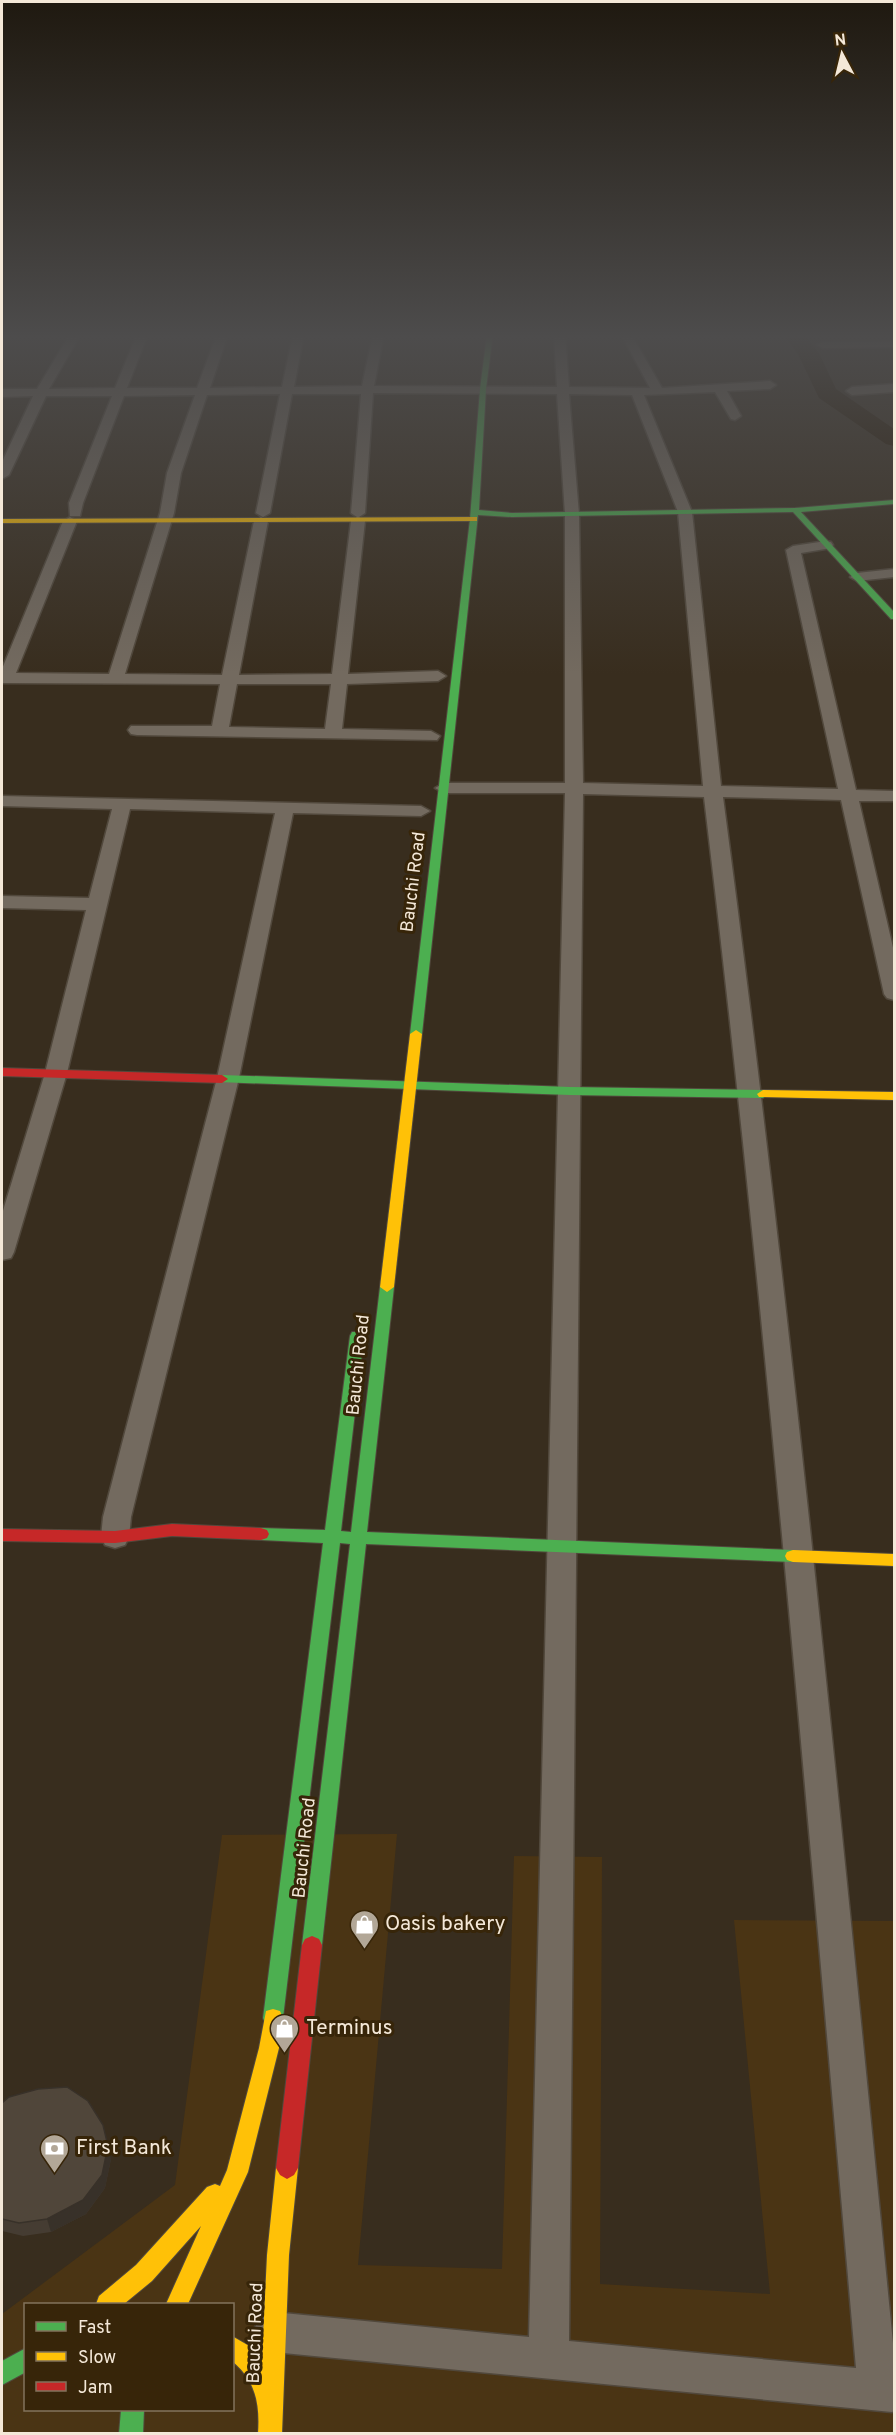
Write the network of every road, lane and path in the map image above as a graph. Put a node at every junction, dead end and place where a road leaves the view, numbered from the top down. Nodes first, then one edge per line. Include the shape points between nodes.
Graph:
1 (15, 448) edge
2 (97, 448) edge
3 (182, 448) edge
4 (276, 448) edge
5 (363, 448) edge
6 (476, 448) edge
7 (567, 448) edge
8 (665, 448) edge
9 (2, 475) edge
10 (894, 502) edge
11 (795, 510) junction
12 (685, 512) junction
13 (2, 514) edge
14 (572, 514) junction
15 (474, 516) junction
16 (73, 517) junction
17 (166, 517) junction
18 (262, 517) junction
19 (358, 517) junction
20 (2, 521) edge
21 (826, 545) junction
22 (894, 573) edge
23 (856, 577) junction
24 (894, 616) edge
25 (438, 676) dead end
26 (4, 678) edge
27 (115, 679) junction
28 (339, 679) junction
29 (229, 680) junction
30 (137, 730) dead end
31 (219, 732) junction
32 (333, 734) junction
33 (431, 736) dead end
34 (444, 788) junction
35 (574, 788) junction
36 (713, 793) junction
37 (850, 795) junction
38 (894, 796) edge
39 (2, 801) edge
40 (122, 804) junction
41 (285, 808) junction
42 (421, 812) dead end
43 (2, 902) edge
44 (98, 904) junction
45 (894, 994) edge
46 (2, 1072) edge
47 (56, 1073) junction
48 (228, 1078) junction
49 (408, 1085) junction
50 (570, 1090) junction
51 (751, 1092) junction
52 (894, 1096) edge
53 (2, 1252) edge
54 (360, 1316) dead end
55 (113, 1523) junction
56 (172, 1530) junction
57 (2, 1534) edge
58 (333, 1537) junction
59 (358, 1539) junction
60 (564, 1547) junction
61 (799, 1556) junction
62 (894, 1560) edge
63 (237, 2172) junction
64 (108, 2303) edge
65 (177, 2303) edge
66 (273, 2332) junction
67 (234, 2348) edge
68 (549, 2359) junction
69 (24, 2360) edge
70 (2, 2374) edge
71 (886, 2392) edge
72 (272, 2401) junction
73 (133, 2411) edge
74 (131, 2433) edge
75 (270, 2433) edge

1 - 9 street
2 - 16 street
3 - 17 street
4 - 18 street
5 - 19 street
6 - 15 main road, Bauchi Road
7 - 14 street
8 - 12 street
10 - 11 main road
11 - 12 main road
11 - 21 main road
12 - 14 main road
12 - 36 street
13 - 16 main road
14 - 15 main road
14 - 35 street
15 - 19 main road
15 - 34 main road, Bauchi Road
16 - 17 main road
16 - 20 main road
16 - 26 street
17 - 18 main road
17 - 27 street
18 - 19 main road
18 - 29 street
19 - 28 street
21 - 23 main road
21 - 37 street via 793,550
22 - 23 street
23 - 24 main road
25 - 28 street
26 - 27 street
27 - 29 street
28 - 29 street
28 - 32 street
29 - 31 street
30 - 31 street
31 - 32 street
32 - 33 street
34 - 35 street
34 - 49 main road, Bauchi Road
35 - 36 street
35 - 50 street
36 - 37 street
36 - 51 street
37 - 38 street
37 - 45 street
39 - 40 street
40 - 41 street
40 - 44 street
41 - 42 street
41 - 48 street
43 - 44 street
44 - 47 street
46 - 47 main road
47 - 48 main road
47 - 53 street
48 - 49 main road
48 - 55 street
49 - 50 main road
49 - 59 main road, Bauchi Road
50 - 51 main road
50 - 60 street
51 - 52 main road
51 - 61 street
54 - 58 main road, Bauchi Road
55 - 56 main road
55 - 56 main road
55 - 57 main road
56 - 58 main road
58 - 59 main road
58 - 63 main road, Bauchi Road via 269,2048
59 - 60 main road
59 - 66 main road, Bauchi Road via 286,2176
60 - 61 main road
60 - 68 street
61 - 62 main road
61 - 71 street
63 - 64 main road via 144,2273
63 - 65 main road, Bauchi Road
66 - 68 street
66 - 72 main road, Bauchi Road
67 - 72 main road via 250,2357 265,2377
68 - 71 street
69 - 70 main road
72 - 75 main road, Bauchi Road
73 - 74 main road

